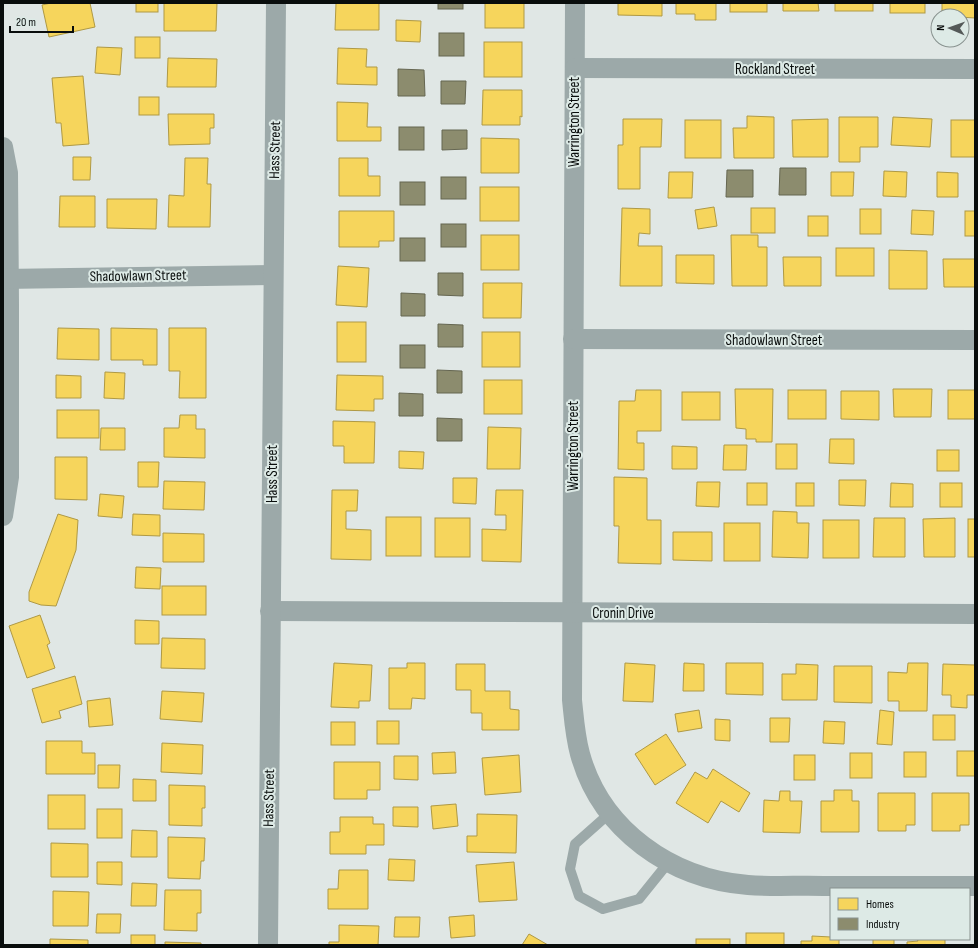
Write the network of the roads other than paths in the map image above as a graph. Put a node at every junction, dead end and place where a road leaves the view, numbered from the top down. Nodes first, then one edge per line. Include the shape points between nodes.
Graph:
1 (276, 3) edge
2 (575, 3) edge
3 (575, 68) junction
4 (975, 69) edge
5 (3, 146) edge
6 (273, 275) junction
7 (6, 279) edge
8 (573, 339) junction
9 (975, 340) edge
10 (3, 516) edge
11 (270, 611) junction
12 (572, 612) junction
13 (975, 614) edge
14 (610, 813) junction
15 (664, 861) junction
16 (975, 886) edge
17 (268, 945) edge

1 - 6 street, Hass Street
2 - 3 street, Warrington Street
3 - 4 street, Rockland Street
3 - 8 street, Warrington Street
5 - 7 street via 8,173
6 - 7 street, Shadowlawn Street
6 - 11 street, Hass Street
7 - 10 street via 8,477
8 - 9 street, Shadowlawn Street
8 - 12 street, Warrington Street
11 - 12 street, Cronin Drive
11 - 17 street, Hass Street
12 - 13 street, Cronin Drive
12 - 14 street, Warrington Street via 572,700 575,735 587,775
14 - 15 street, Warrington Street via 628,834
14 - 15 lane via 575,844 570,869 579,896 604,909 639,899
15 - 16 street, Warrington Street via 710,879 748,885

